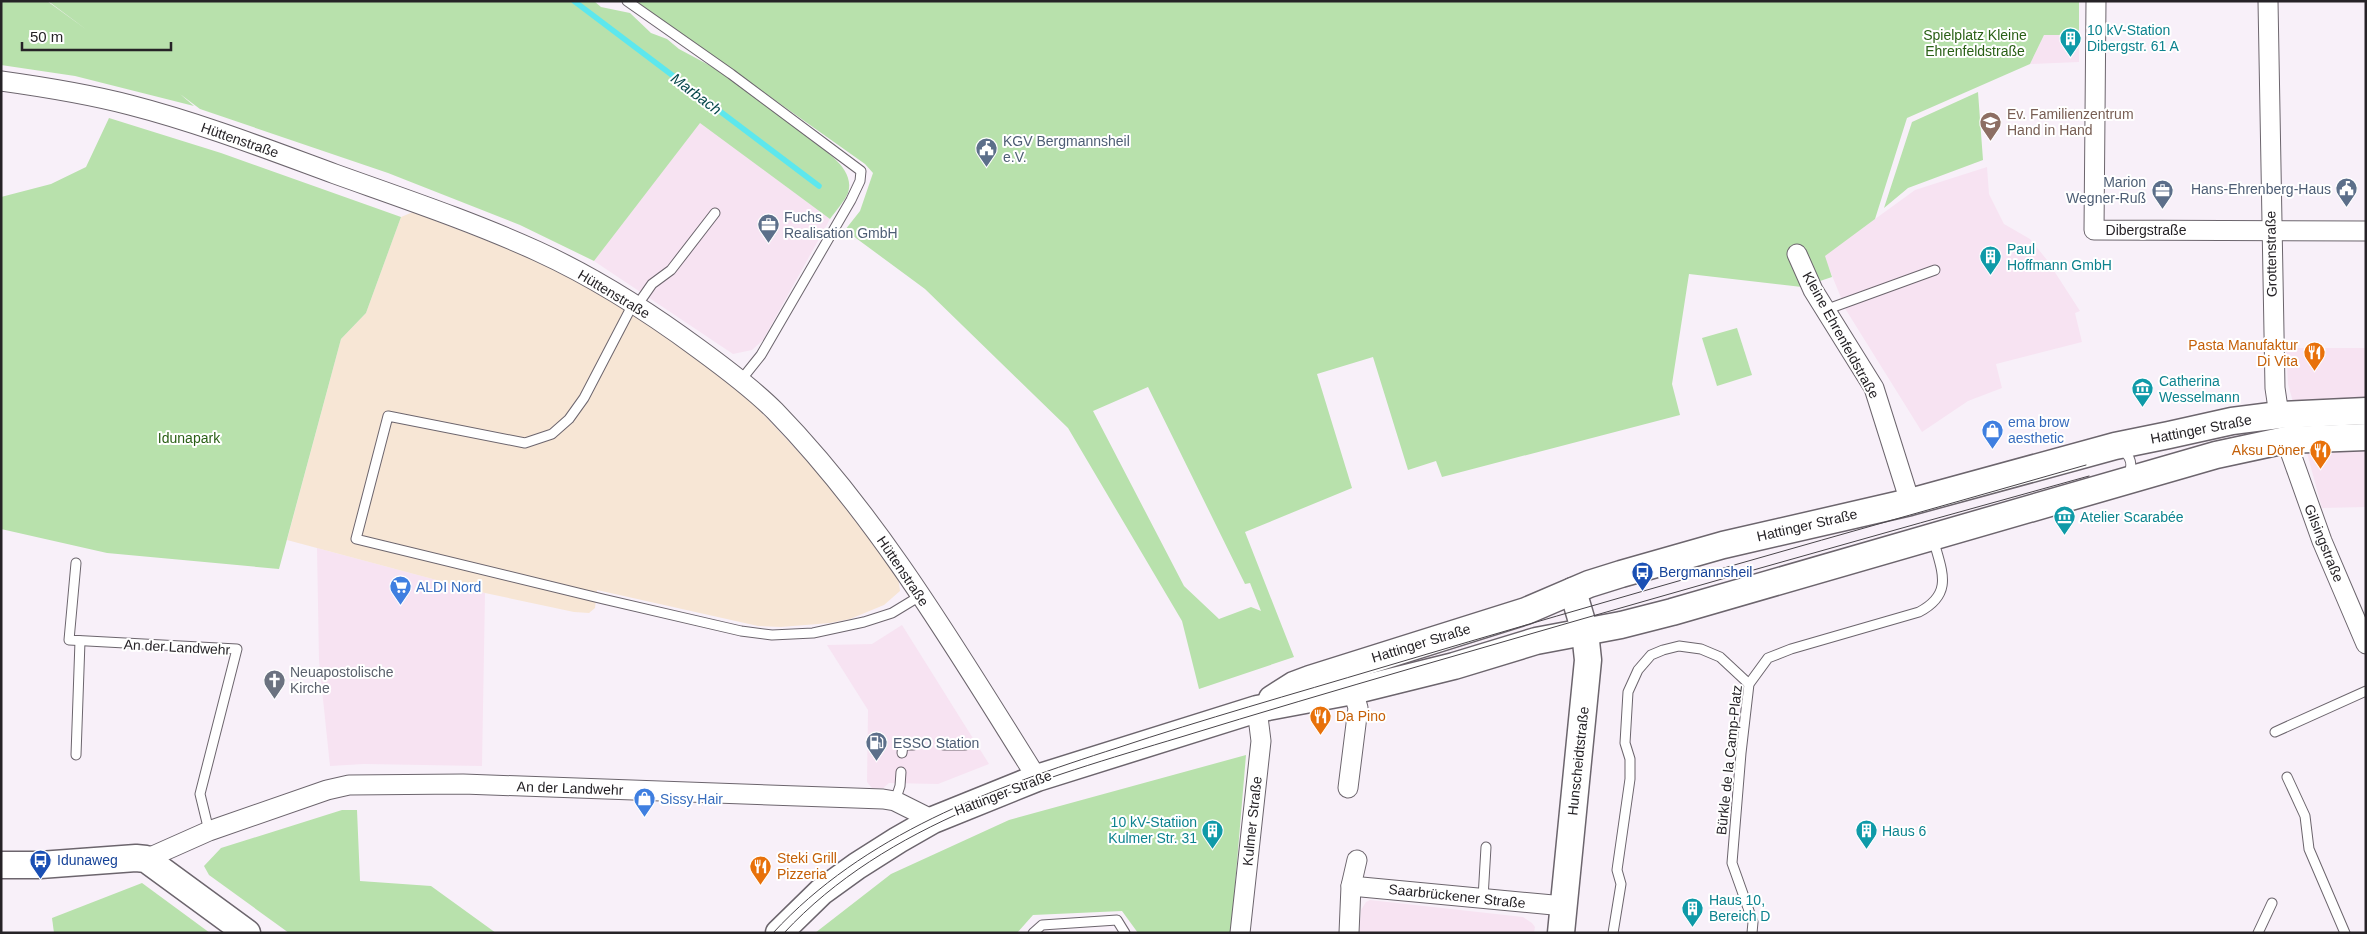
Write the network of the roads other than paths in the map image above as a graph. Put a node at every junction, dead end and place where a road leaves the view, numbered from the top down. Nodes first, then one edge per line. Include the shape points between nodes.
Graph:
1 (626, 1) edge
2 (2096, 1) edge
3 (2268, 1) edge
4 (1, 81) edge
5 (714, 213) dead end
6 (2271, 231) junction
7 (2366, 231) edge
8 (1797, 254) dead end
9 (1935, 270) dead end
10 (634, 305) junction
11 (1825, 310) junction
12 (741, 380) junction
13 (2366, 411) edge
14 (2279, 415) junction
15 (2366, 437) edge
16 (2286, 440) junction
17 (2115, 446) junction
18 (2122, 483) junction
19 (1910, 502) junction
20 (1932, 537) junction
21 (76, 562) dead end
22 (1573, 591) junction
23 (920, 596) junction
24 (1585, 632) junction
25 (80, 641) junction
26 (2366, 644) edge
27 (1349, 679) junction
28 (1749, 684) junction
29 (2366, 691) edge
30 (1257, 708) junction
31 (2275, 732) dead end
32 (913, 745) dead end
33 (944, 745) dead end
34 (966, 745) dead end
35 (902, 752) dead end
36 (76, 755) dead end
37 (901, 772) dead end
38 (2287, 777) dead end
39 (1037, 778) junction
40 (1348, 788) dead end
41 (895, 801) junction
42 (932, 820) junction
43 (209, 831) junction
44 (1486, 847) dead end
45 (146, 860) junction
46 (1357, 860) dead end
47 (1, 865) edge
48 (1351, 886) junction
49 (1483, 898) junction
50 (2272, 903) dead end
51 (1564, 906) junction
52 (247, 933) edge
53 (779, 933) edge
54 (1033, 933) edge
55 (1125, 933) edge
56 (1240, 933) edge
57 (1349, 933) edge
58 (1561, 933) edge
59 (1613, 933) edge
60 (1752, 933) edge
61 (2258, 933) edge
62 (2345, 933) edge

1 - 12 lane via 861,171 860,181 850,200 761,355
2 - 6 street, Dibergstraße via 2094,230
3 - 6 street, Grottenstraße
4 - 10 street, Hüttenstraße via 53,88 130,105 230,136 498,234 576,271
5 - 10 lane via 671,270 652,284
6 - 7 street, Dibergstraße
6 - 14 street, Grottenstraße via 2275,388
8 - 11 street, Kleine Ehrenfeldstraße
9 - 11 lane
10 - 12 street, Hüttenstraße
10 - 23 lane via 584,398 569,419 552,434 525,443 388,416 356,539 612,601 772,635 813,633 864,622 892,613
11 - 19 street, Kleine Ehrenfeldstraße via 1874,388
12 - 23 street, Hüttenstraße via 774,411 831,476 876,532
13 - 14 main road, Hattinger Straße
14 - 16 main road
14 - 17 main road, Hattinger Straße via 2232,421
15 - 16 main road, Hattinger Straße
16 - 18 main road, Hattinger Straße via 2216,455
16 - 26 street, Gilsingstraße via 2322,541
17 - 18 lane via 2126,452 2131,465
17 - 19 main road, Hattinger Straße
18 - 20 main road, Hattinger Straße
19 - 22 main road, Hattinger Straße via 1722,545
20 - 24 main road, Hattinger Straße via 1672,612
20 - 28 lane, Bürkle de la Camp-Platz via 1943,585 1932,604 1919,612 1768,658
21 - 25 lane via 69,640
22 - 24 main road, Hunscheidtstraße
22 - 27 main road, Hattinger Straße
23 - 39 street, Hüttenstraße
24 - 27 main road, Hattinger Straße via 1536,641 1454,666
24 - 51 main road, Hunscheidtstraße via 1588,660
25 - 36 lane
25 - 43 lane, An der Landwehr via 237,649 200,794
27 - 30 main road, Hattinger Straße
27 - 40 street via 1358,708
28 - 59 lane via 1720,657 1701,649 1679,646 1651,654 1638,670 1628,692 1625,743 1630,759 1630,779 1617,870 1621,884
28 - 60 lane, Bürkle de la Camp-Platz via 1732,863 1753,922
29 - 31 lane
30 - 39 main road, Hattinger Straße
30 - 56 street, Kulmer Straße via 1261,741
32 - 35 lane via 903,745
33 - 34 lane
37 - 41 lane
38 - 62 lane via 2305,816 2309,849
39 - 42 main road, Hattinger Straße
41 - 42 street, An der Landwehr
41 - 43 street, An der Landwehr via 489,785 349,785
42 - 53 main road, Hattinger Straße via 839,878
43 - 45 street, An der Landwehr
44 - 49 lane
45 - 47 main road, An der Landwehr
45 - 52 main road
46 - 48 street
48 - 49 street, Saarbrückener Straße
48 - 57 street
49 - 51 street, Saarbrückener Straße
50 - 61 lane
51 - 58 main road, Hunscheidtstraße
54 - 55 lane via 1042,925 1117,920

